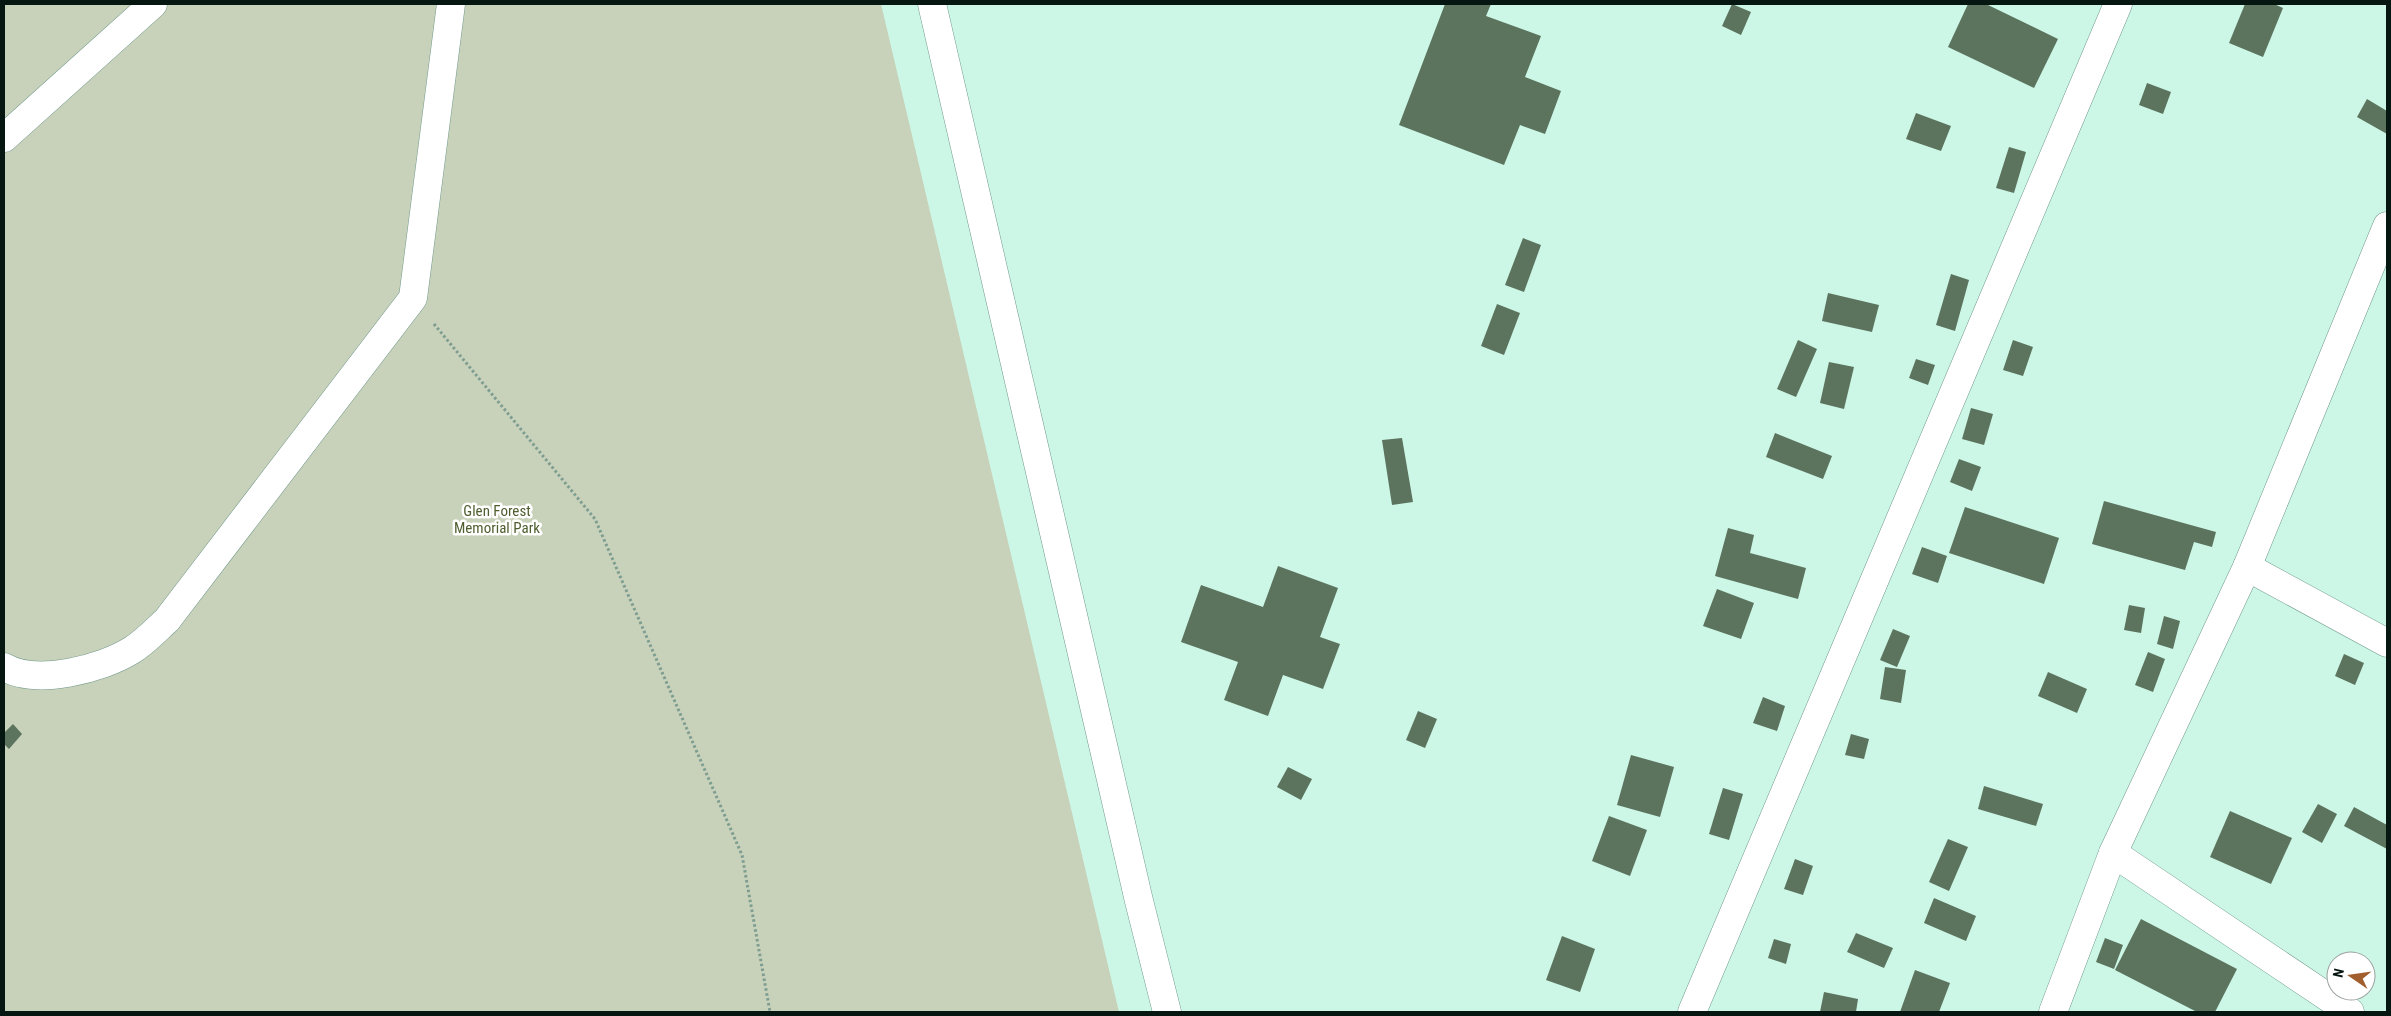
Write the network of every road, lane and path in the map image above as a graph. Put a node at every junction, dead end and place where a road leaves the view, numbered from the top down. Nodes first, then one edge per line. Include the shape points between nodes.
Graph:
1 (153, 4) edge
2 (451, 4) edge
3 (932, 4) edge
4 (2118, 4) edge
5 (4, 138) edge
6 (2387, 226) edge
7 (412, 298) junction
8 (2247, 567) junction
9 (2387, 643) edge
10 (4, 667) edge
11 (2113, 853) junction
12 (770, 1012) edge
13 (1167, 1012) edge
14 (1692, 1012) edge
15 (2053, 1012) edge
16 (2350, 1012) edge

1 - 5 street
2 - 7 street
3 - 13 street
4 - 14 street
6 - 8 street
7 - 10 street via 167,620 133,650 93,669 34,676 11,672
7 - 12 path via 595,519 742,855
8 - 9 street
8 - 11 street
11 - 15 street
11 - 16 street

